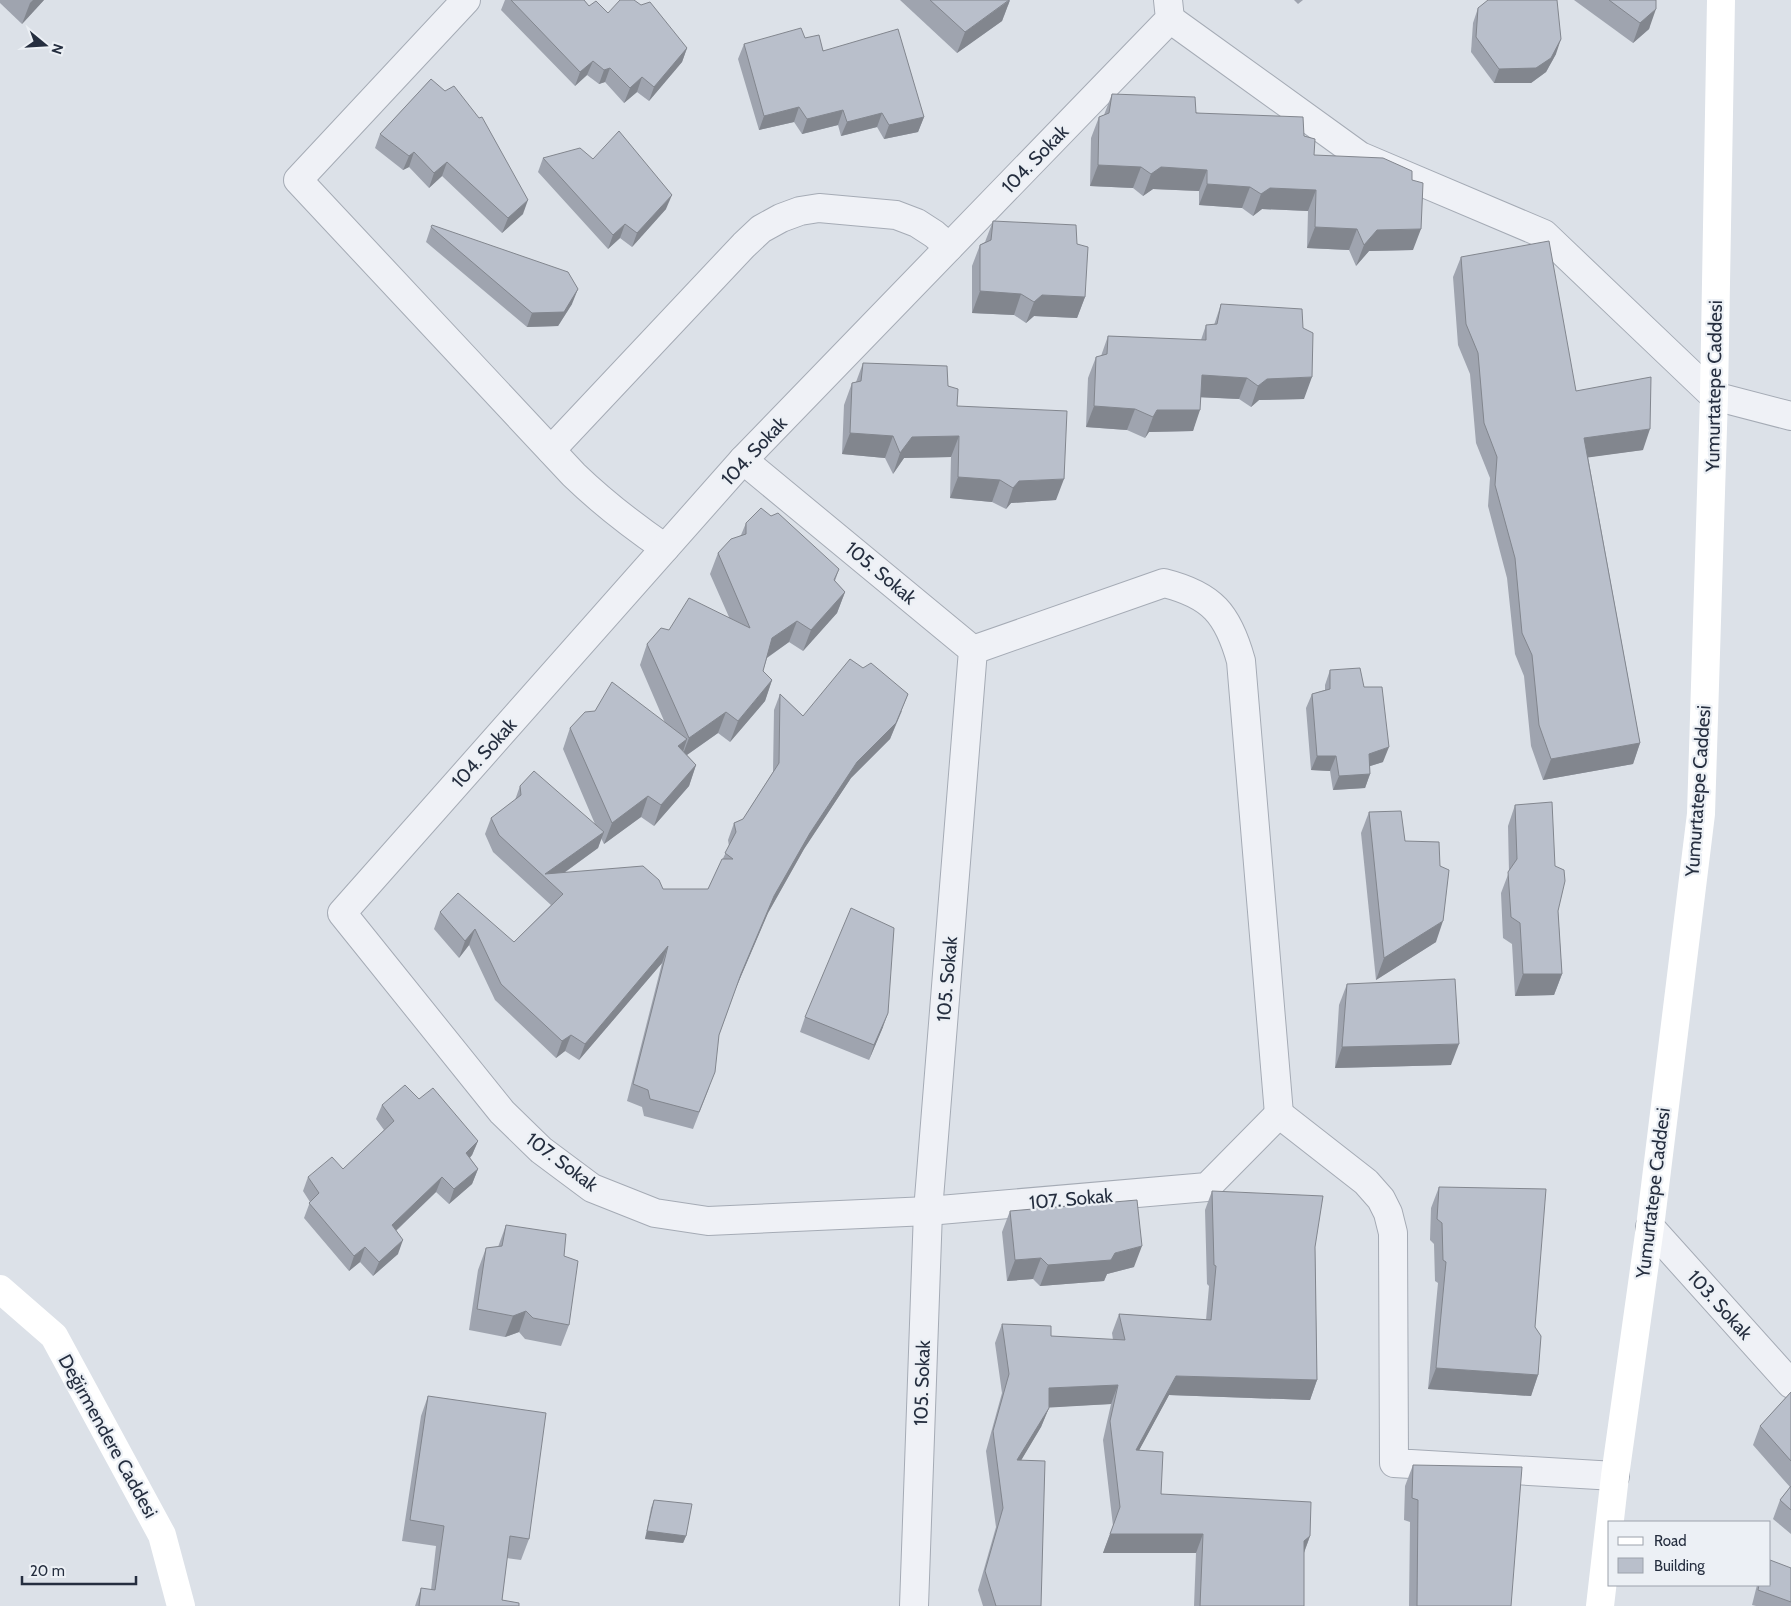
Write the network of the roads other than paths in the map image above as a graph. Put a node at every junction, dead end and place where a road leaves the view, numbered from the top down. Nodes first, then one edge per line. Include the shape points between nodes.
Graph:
1 (466, 0) edge
2 (1721, 0) edge
3 (1169, 10) edge
4 (949, 247) junction
5 (1714, 396) junction
6 (1791, 416) edge
7 (551, 450) junction
8 (744, 460) junction
9 (665, 548) junction
10 (973, 650) junction
11 (342, 913) joint
12 (1279, 1114) junction
13 (928, 1211) junction
14 (1650, 1227) junction
15 (0, 1289) edge
16 (1791, 1384) edge
17 (1615, 1476) junction
18 (1610, 1521) edge
19 (1608, 1537) edge
20 (182, 1606) edge
21 (914, 1606) edge
22 (1600, 1606) edge

1 - 7 street via 298,180
2 - 5 street, Yumurtatepe Caddesi
3 - 4 street, 104. Sokak
3 - 5 street via 1360,156 1544,234
4 - 7 street via 917,223 896,215 818,208 781,218 744,244
4 - 8 street, 104. Sokak
5 - 6 street
5 - 14 street, Yumurtatepe Caddesi via 1701,814
7 - 9 street via 598,498
8 - 9 street, 104. Sokak
8 - 10 street, 105. Sokak
9 - 11 street, 104. Sokak
10 - 12 street via 1164,583 1186,588 1206,599 1222,615 1241,660
10 - 13 street, 105. Sokak
11 - 13 street, 107. Sokak via 502,1112 541,1150 592,1188 655,1213 708,1221
12 - 13 street, 107. Sokak via 1207,1187
12 - 17 street via 1366,1182 1388,1213 1393,1233 1394,1463
13 - 21 street, 105. Sokak
14 - 16 street, 103. Sokak
14 - 17 street, Yumurtatepe Caddesi
15 - 20 street, Değirmendere Caddesi via 54,1336 162,1535
17 - 18 street, Yumurtatepe Caddesi
19 - 22 street, Yumurtatepe Caddesi

